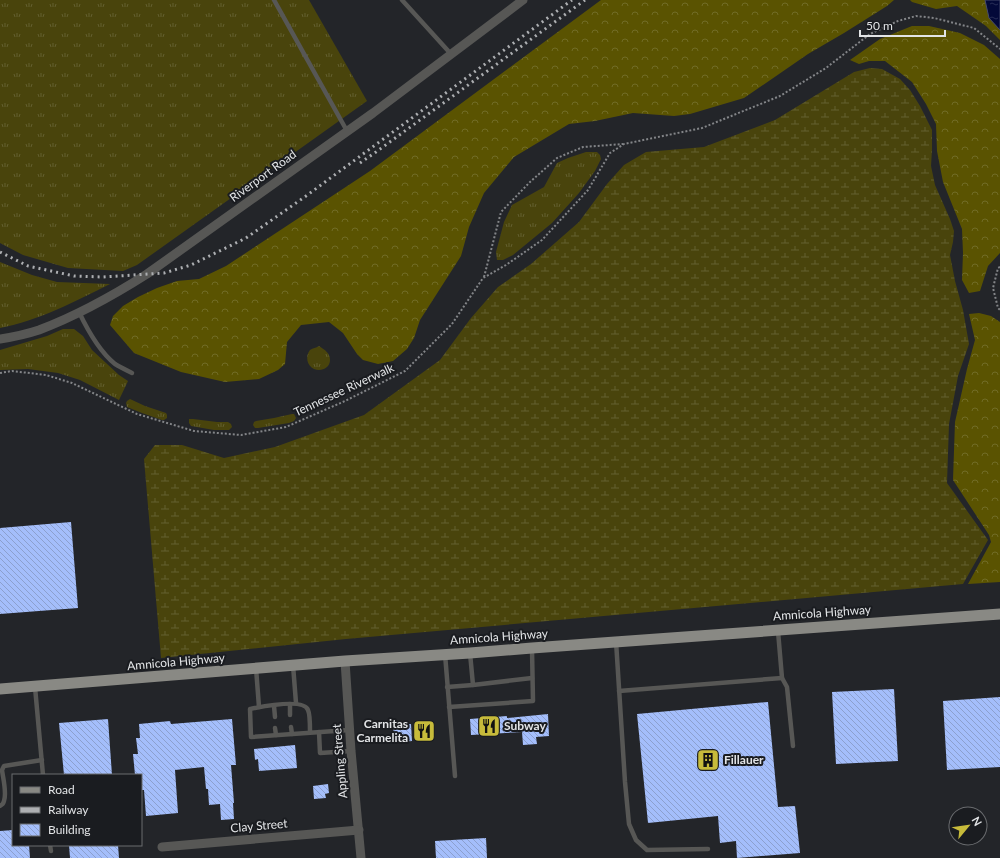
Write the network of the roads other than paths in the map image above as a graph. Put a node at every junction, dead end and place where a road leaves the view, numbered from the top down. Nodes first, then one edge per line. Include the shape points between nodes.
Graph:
1 (274, 0) edge
2 (402, 0) edge
3 (523, 0) edge
4 (451, 54) junction
5 (347, 131) junction
6 (79, 312) junction
7 (0, 340) edge
8 (132, 373) dead end
9 (1000, 614) edge
10 (778, 630) junction
11 (616, 641) junction
12 (532, 648) junction
13 (470, 653) junction
14 (445, 654) junction
15 (344, 661) junction
16 (294, 665) junction
17 (256, 668) junction
18 (532, 678) junction
19 (782, 678) junction
20 (473, 685) junction
21 (35, 686) junction
22 (447, 687) junction
23 (0, 689) edge
24 (619, 691) junction
25 (296, 703) junction
26 (290, 704) junction
27 (274, 706) junction
28 (259, 707) junction
29 (449, 707) junction
30 (290, 715) dead end
31 (275, 717) dead end
32 (275, 728) dead end
33 (291, 728) dead end
34 (349, 730) junction
35 (310, 732) junction
36 (319, 732) junction
37 (292, 734) junction
38 (276, 735) junction
39 (793, 746) dead end
40 (351, 750) junction
41 (42, 760) junction
42 (44, 774) edge
43 (455, 776) dead end
44 (0, 806) edge
45 (358, 830) junction
46 (50, 846) edge
47 (162, 847) dead end
48 (708, 849) dead end
49 (51, 851) dead end
50 (361, 858) edge

1 - 5 lane
2 - 4 lane
3 - 4 street, Riverport Road
4 - 5 street, Riverport Road
5 - 6 street, Riverport Road via 147,274
6 - 7 street, Riverport Road via 38,330
6 - 8 lane via 102,350 115,363
9 - 10 main road, Amnicola Highway
10 - 11 main road, Amnicola Highway
10 - 19 lane
11 - 12 main road, Amnicola Highway
11 - 24 lane
12 - 13 main road, Amnicola Highway
12 - 18 lane
13 - 14 main road, Amnicola Highway
13 - 20 lane
14 - 15 main road, Amnicola Highway
14 - 22 lane
15 - 16 main road, Amnicola Highway
15 - 34 street, Appling Street
16 - 17 main road, Amnicola Highway
16 - 25 lane
17 - 21 main road, Amnicola Highway
17 - 28 lane
18 - 20 lane
18 - 29 lane via 533,701
19 - 24 lane
19 - 39 lane via 787,686
20 - 22 lane
21 - 23 main road, Amnicola Highway
21 - 41 lane
22 - 29 lane
24 - 48 lane via 624,782 629,824 636,840 647,850
25 - 26 lane
25 - 35 lane via 306,706 308,710
26 - 27 lane
26 - 30 lane
27 - 28 lane
27 - 31 lane
28 - 38 lane via 250,709 250,737
29 - 43 lane
32 - 38 lane
33 - 37 lane
34 - 36 lane
34 - 40 street, Appling Street
35 - 36 lane
35 - 37 lane
36 - 40 lane via 320,753
37 - 38 lane
40 - 45 street, Appling Street
41 - 42 lane
41 - 44 lane via 4,766 2,770 5,795
45 - 47 street, Clay Street
45 - 50 street, Appling Street
46 - 49 lane

